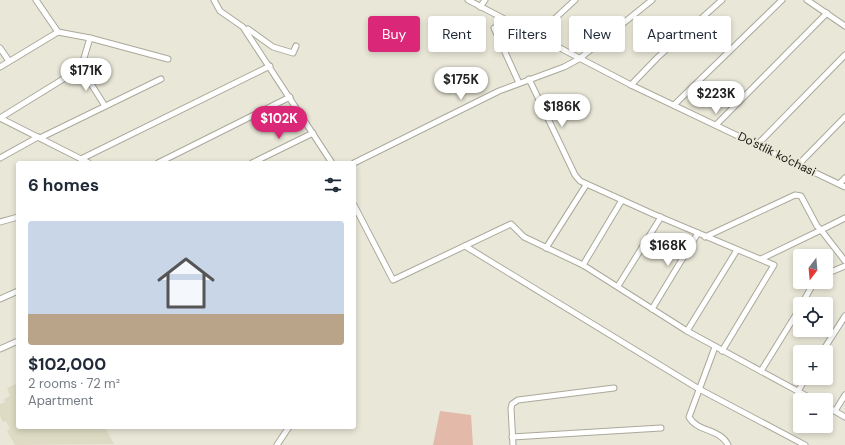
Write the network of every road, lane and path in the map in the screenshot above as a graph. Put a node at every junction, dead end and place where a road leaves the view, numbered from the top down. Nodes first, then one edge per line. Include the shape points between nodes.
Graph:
1 (36, 0) edge
2 (214, 0) edge
3 (468, 0) edge
4 (485, 0) edge
5 (575, 0) edge
6 (652, 0) edge
7 (722, 0) edge
8 (782, 0) edge
9 (807, 0) edge
10 (480, 7) junction
11 (827, 13) junction
12 (497, 16) edge
13 (558, 16) edge
14 (845, 26) edge
15 (243, 27) junction
16 (58, 32) junction
17 (90, 38) junction
18 (296, 46) dead end
19 (0, 48) edge
20 (561, 49) edge
21 (505, 52) edge
22 (845, 55) edge
23 (168, 58) dead end
24 (579, 59) junction
25 (10, 62) junction
26 (270, 66) junction
27 (0, 67) edge
28 (81, 68) junction
29 (161, 79) dead end
30 (529, 79) junction
31 (519, 83) junction
32 (631, 85) junction
33 (290, 97) junction
34 (674, 105) junction
35 (105, 106) junction
36 (845, 117) edge
37 (0, 118) edge
38 (716, 125) junction
39 (313, 132) junction
40 (39, 138) junction
41 (758, 144) junction
42 (0, 158) edge
43 (81, 159) junction
44 (85, 161) edge
45 (162, 161) edge
46 (256, 161) edge
47 (331, 161) edge
48 (356, 162) edge
49 (799, 164) junction
50 (845, 178) edge
51 (839, 184) junction
52 (586, 185) junction
53 (845, 187) edge
54 (622, 200) junction
55 (356, 209) edge
56 (661, 217) junction
57 (16, 218) edge
58 (845, 218) edge
59 (0, 222) edge
60 (821, 230) junction
61 (698, 233) junction
62 (706, 237) junction
63 (464, 246) junction
64 (546, 248) junction
65 (737, 250) junction
66 (761, 259) junction
67 (845, 261) edge
68 (582, 265) junction
69 (845, 266) edge
70 (833, 271) edge
71 (618, 286) junction
72 (16, 292) edge
73 (0, 300) edge
74 (652, 308) junction
75 (845, 316) edge
76 (793, 319) edge
77 (687, 331) junction
78 (16, 342) edge
79 (826, 345) edge
80 (715, 347) junction
81 (0, 349) edge
82 (722, 350) junction
83 (761, 371) junction
84 (802, 385) edge
85 (614, 388) dead end
86 (699, 389) junction
87 (798, 391) junction
88 (802, 393) edge
89 (845, 394) edge
90 (835, 411) joint
91 (845, 417) edge
92 (661, 428) dead end
93 (288, 429) edge
94 (512, 437) junction
95 (277, 445) edge
96 (513, 445) edge
97 (728, 445) edge
98 (806, 445) edge

1 - 16 street
2 - 15 street via 220,11
3 - 10 street, Do'stlik ko'chasi
4 - 10 street
5 - 13 street
6 - 24 street
7 - 32 street via 658,57
8 - 34 street
9 - 11 street
10 - 12 street, Do'stlik ko'chasi
11 - 14 street
11 - 38 street
15 - 18 street via 273,47 293,52
15 - 26 street
16 - 17 street
16 - 25 street
17 - 23 street
17 - 28 street
19 - 25 street
20 - 24 street, Do'stlik ko'chasi
21 - 31 street
22 - 41 street
24 - 30 street
24 - 32 street, Do'stlik ko'chasi
25 - 27 street
26 - 33 street
26 - 43 street
28 - 35 street
28 - 37 street
29 - 35 street
30 - 31 street
30 - 52 street via 575,175
31 - 48 street
32 - 34 street, Do'stlik ko'chasi
33 - 39 street
33 - 45 street
34 - 38 street, Do'stlik ko'chasi
35 - 40 street
36 - 49 street
37 - 40 street
38 - 41 street, Do'stlik ko'chasi
39 - 46 street
39 - 47 street
40 - 42 street
40 - 43 street
41 - 49 street, Do'stlik ko'chasi
43 - 44 street
49 - 51 street, Do'stlik ko'chasi
50 - 51 street
51 - 53 street, Do'stlik ko'chasi
52 - 54 street
52 - 64 street
54 - 56 street
54 - 68 street
55 - 63 street via 392,280
56 - 61 street
56 - 71 street
57 - 59 street
58 - 60 street
60 - 62 street via 798,194
60 - 66 street
60 - 67 street
61 - 62 street
61 - 74 street
62 - 65 street
63 - 64 street via 508,224 513,225 524,237
63 - 86 street
64 - 68 street
65 - 66 street
65 - 77 street
66 - 82 street via 773,264 774,267
68 - 71 street
69 - 70 street
71 - 74 street
72 - 73 street
74 - 77 street
75 - 79 street
76 - 83 street
77 - 80 street
78 - 81 street
80 - 82 street
80 - 86 street
82 - 83 street
83 - 87 street
84 - 87 street
85 - 94 street via 518,400 511,408
86 - 97 street via 689,417 692,422 718,435
86 - 98 street
87 - 88 street
89 - 90 street
90 - 91 street
92 - 94 street
93 - 95 street
94 - 96 street

